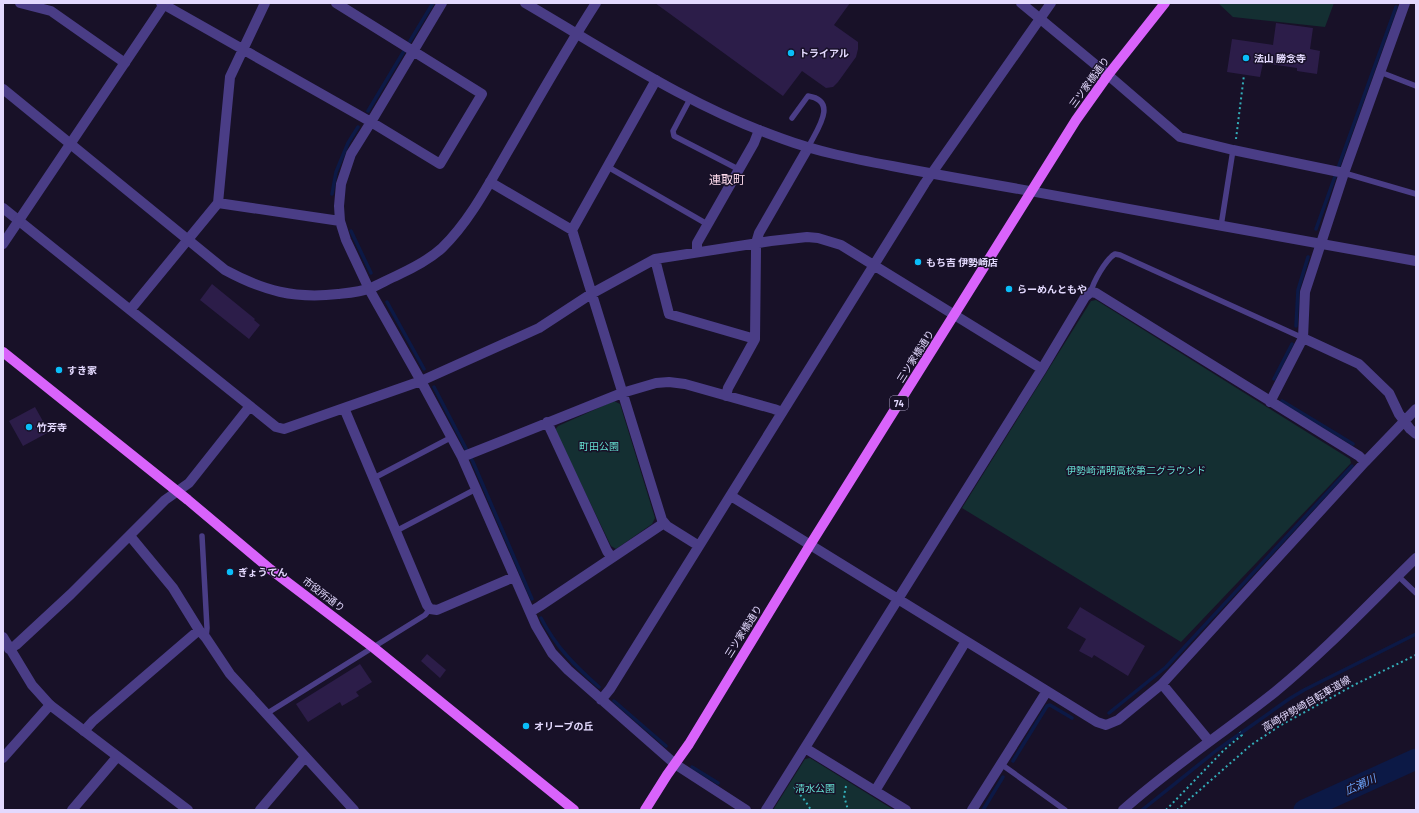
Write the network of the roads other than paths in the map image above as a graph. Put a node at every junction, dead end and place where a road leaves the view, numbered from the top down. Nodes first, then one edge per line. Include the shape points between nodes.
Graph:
1 (20, 3) edge
2 (266, 3) edge
3 (336, 3) edge
4 (442, 3) edge
5 (525, 3) edge
6 (596, 3) edge
7 (1021, 3) edge
8 (1052, 3) edge
9 (1165, 3) edge
10 (1405, 3) edge
11 (163, 4) edge
12 (1040, 18) junction
13 (577, 33) junction
14 (243, 50) junction
15 (414, 51) junction
16 (125, 63) junction
17 (1380, 72) junction
18 (1108, 75) junction
19 (656, 80) junction
20 (1416, 86) edge
21 (3, 89) edge
22 (690, 99) junction
23 (792, 118) dead end
24 (371, 122) junction
25 (759, 130) junction
26 (70, 144) junction
27 (808, 148) junction
28 (1233, 150) junction
29 (608, 167) junction
30 (738, 169) junction
31 (1344, 173) junction
32 (932, 174) junction
33 (490, 182) junction
34 (1031, 192) junction
35 (1416, 194) edge
36 (218, 203) junction
37 (3, 208) edge
38 (19, 220) junction
39 (340, 221) junction
40 (707, 224) junction
41 (1221, 226) junction
42 (572, 230) junction
43 (187, 239) junction
44 (756, 243) junction
45 (1321, 243) junction
46 (3, 244) edge
47 (697, 252) junction
48 (655, 258) junction
49 (1416, 261) edge
50 (874, 265) junction
51 (369, 289) junction
52 (1091, 292) junction
53 (591, 294) junction
54 (130, 310) junction
55 (954, 315) junction
56 (755, 338) junction
57 (1303, 338) junction
58 (3, 352) edge
59 (1042, 369) junction
60 (421, 381) junction
61 (622, 393) junction
62 (726, 396) junction
63 (1270, 402) junction
64 (250, 406) junction
65 (344, 408) junction
66 (1416, 409) edge
67 (782, 412) junction
68 (547, 422) junction
69 (1404, 422) junction
70 (1416, 434) edge
71 (452, 437) junction
72 (462, 457) junction
73 (1365, 462) junction
74 (374, 478) junction
75 (476, 489) junction
76 (177, 492) junction
77 (731, 496) junction
78 (664, 523) junction
79 (396, 531) junction
80 (130, 536) junction
81 (202, 536) dead end
82 (810, 545) junction
83 (699, 546) junction
84 (612, 558) junction
85 (1416, 558) edge
86 (1398, 576) junction
87 (514, 577) junction
88 (1416, 593) edge
89 (898, 599) junction
90 (430, 609) junction
91 (530, 612) junction
92 (199, 630) junction
93 (3, 638) edge
94 (206, 638) junction
95 (966, 641) junction
96 (374, 648) junction
97 (9, 649) junction
98 (1162, 684) junction
99 (1047, 691) junction
100 (601, 700) junction
101 (50, 705) junction
102 (266, 714) junction
103 (84, 732) junction
104 (1209, 741) junction
105 (805, 748) junction
106 (117, 757) junction
107 (305, 757) junction
108 (3, 758) edge
109 (674, 764) junction
110 (1001, 764) junction
111 (875, 791) junction
112 (72, 810) edge
113 (188, 810) edge
114 (260, 810) edge
115 (354, 810) edge
116 (574, 810) edge
117 (645, 810) edge
118 (746, 810) edge
119 (766, 810) edge
120 (906, 810) edge
121 (972, 810) edge
122 (1065, 810) edge
123 (1123, 810) edge

1 - 16 street via 51,12
2 - 14 street
3 - 15 street
4 - 15 street
5 - 13 street
6 - 13 street
7 - 12 street
8 - 12 street
9 - 18 main road, 三ツ家橋通り / 74
10 - 17 street
11 - 14 street
11 - 16 street
12 - 18 street
12 - 32 street
13 - 19 street
13 - 33 street
14 - 24 street
14 - 36 street via 230,77
15 - 24 street
15 - 24 street via 482,94 440,164
16 - 26 street
17 - 20 lane
17 - 31 street
18 - 28 street via 1180,137
18 - 34 main road, 三ツ家橋通り / 74
19 - 22 street
19 - 29 street
21 - 26 street
22 - 25 street
22 - 30 lane via 673,131 674,136
23 - 27 lane via 808,96 823,104 823,119
24 - 39 street via 351,154 341,184
25 - 27 street
25 - 30 street
26 - 38 street
26 - 43 street
27 - 32 street
27 - 44 street via 759,233
28 - 31 street
28 - 41 lane
29 - 40 lane
29 - 42 street
30 - 40 street
31 - 35 lane
31 - 45 street
32 - 34 street
32 - 50 street
33 - 42 street
33 - 51 street via 460,228 441,249 420,264
34 - 41 street
34 - 55 main road, 三ツ家橋通り / 74
36 - 39 street
36 - 43 street
37 - 38 street
38 - 46 street
38 - 54 street
39 - 51 street
40 - 47 street via 697,243
41 - 45 street
42 - 53 street
43 - 51 street via 225,270 267,289 293,295 318,296
43 - 54 street
44 - 47 street
44 - 50 street via 818,238 841,245
44 - 56 street
45 - 49 street
45 - 57 street via 1305,292
47 - 48 street
48 - 53 street
48 - 56 street via 669,314
50 - 55 street
50 - 67 street
51 - 60 street
52 - 57 lane via 1093,284 1110,258 1115,254 1120,255
52 - 59 street via 1085,297
52 - 63 street
53 - 60 street via 539,328
53 - 61 street
54 - 64 street
55 - 59 street
55 - 82 main road, 三ツ家橋通り / 74
56 - 62 street
57 - 63 street
57 - 69 street via 1359,364 1389,393
58 - 76 main road, 市役所通り
59 - 89 street
60 - 65 street
60 - 71 street
61 - 62 street via 669,382
61 - 68 street
61 - 78 street
62 - 67 street
63 - 73 street
64 - 65 street via 280,429
64 - 76 street via 197,474
65 - 74 street
66 - 69 street
67 - 77 street
68 - 72 street
68 - 84 street
69 - 70 street
69 - 73 street
71 - 72 street
71 - 74 lane
72 - 75 street
73 - 98 street
74 - 79 street
75 - 79 lane
75 - 87 street
76 - 80 street via 165,500
76 - 96 main road, 市役所通り via 270,569
77 - 82 street
77 - 83 street
78 - 83 street
78 - 84 street
79 - 90 street
80 - 92 street via 173,588
80 - 97 street via 71,594
81 - 94 lane
82 - 89 street
82 - 109 main road, 三ツ家橋通り / 74
83 - 100 street
84 - 91 street
85 - 86 street
86 - 88 lane
86 - 104 street via 1305,666 1274,693
87 - 90 street via 437,610
87 - 91 street
89 - 95 street
89 - 105 street
90 - 96 lane via 425,615
91 - 100 street via 552,653
92 - 94 street
92 - 103 street via 93,721
93 - 97 street
94 - 102 street via 230,674
95 - 99 street
95 - 111 street
96 - 102 lane
96 - 116 main road, 市役所通り
97 - 101 street via 32,685
98 - 99 street via 1118,720 1106,725
98 - 104 street
99 - 110 street
100 - 109 street
101 - 103 street
101 - 108 street
102 - 107 street
103 - 106 street
104 - 123 street
105 - 111 street
105 - 119 street
106 - 112 street
106 - 113 street
107 - 114 street
107 - 115 street
109 - 117 main road, 三ツ家橋通り / 74
109 - 118 street
110 - 121 street
110 - 122 lane
111 - 120 street

